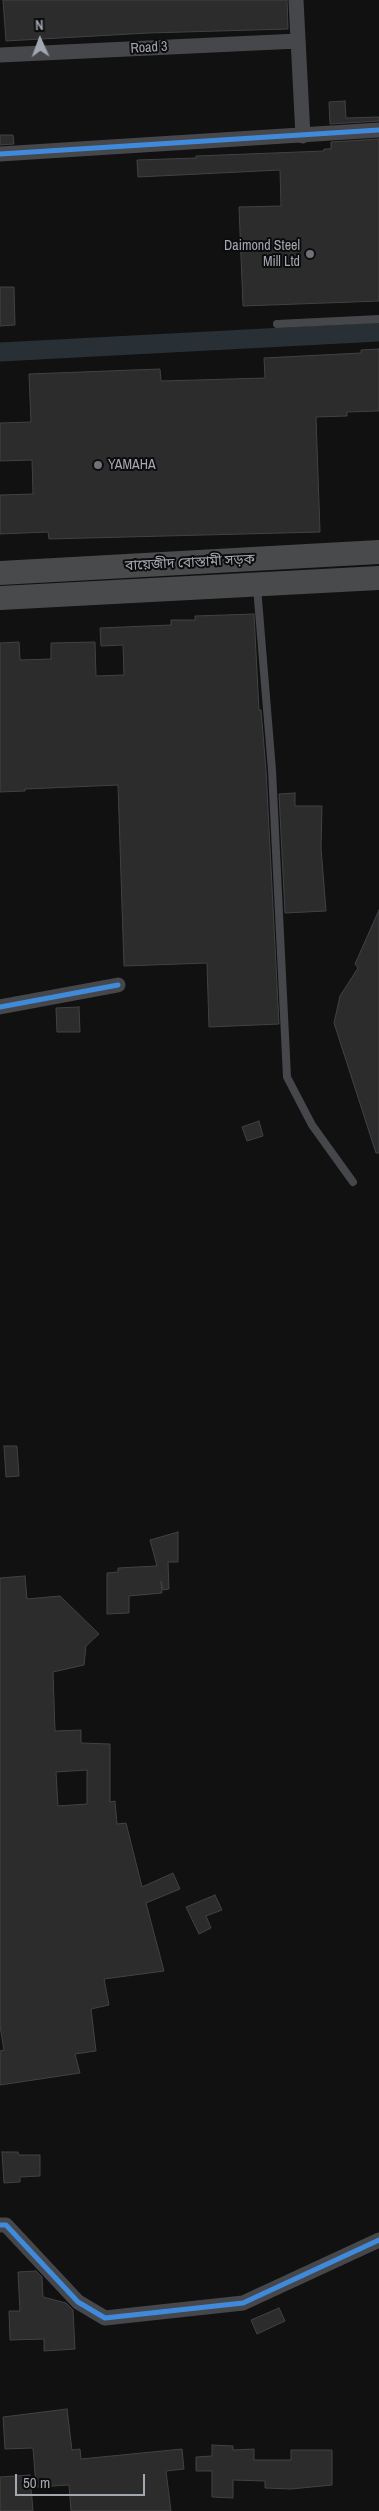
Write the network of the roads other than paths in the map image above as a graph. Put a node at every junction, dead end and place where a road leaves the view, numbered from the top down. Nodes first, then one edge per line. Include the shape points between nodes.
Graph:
1 (296, 0) edge
2 (298, 41) junction
3 (0, 55) edge
4 (379, 130) edge
5 (303, 136) junction
6 (0, 154) edge
7 (379, 319) edge
8 (277, 324) dead end
9 (379, 552) edge
10 (0, 573) edge
11 (379, 578) edge
12 (256, 585) junction
13 (0, 598) edge
14 (118, 985) dead end
15 (0, 1007) edge
16 (353, 1182) dead end
17 (0, 2224) edge
18 (379, 2240) edge

1 - 2 street
2 - 3 street, Road 3
2 - 5 street
4 - 5 street
5 - 6 street
7 - 8 lane
9 - 10 main road, বায়েজীদ বোস্তামী সড়ক
11 - 12 main road, বায়েজীদ বোস্তামী সড়ক
12 - 13 main road, বায়েজীদ বোস্তামী সড়ক
12 - 16 lane via 272,779 287,1077 312,1125
14 - 15 street
17 - 18 street via 6,2225 78,2302 105,2318 243,2303

